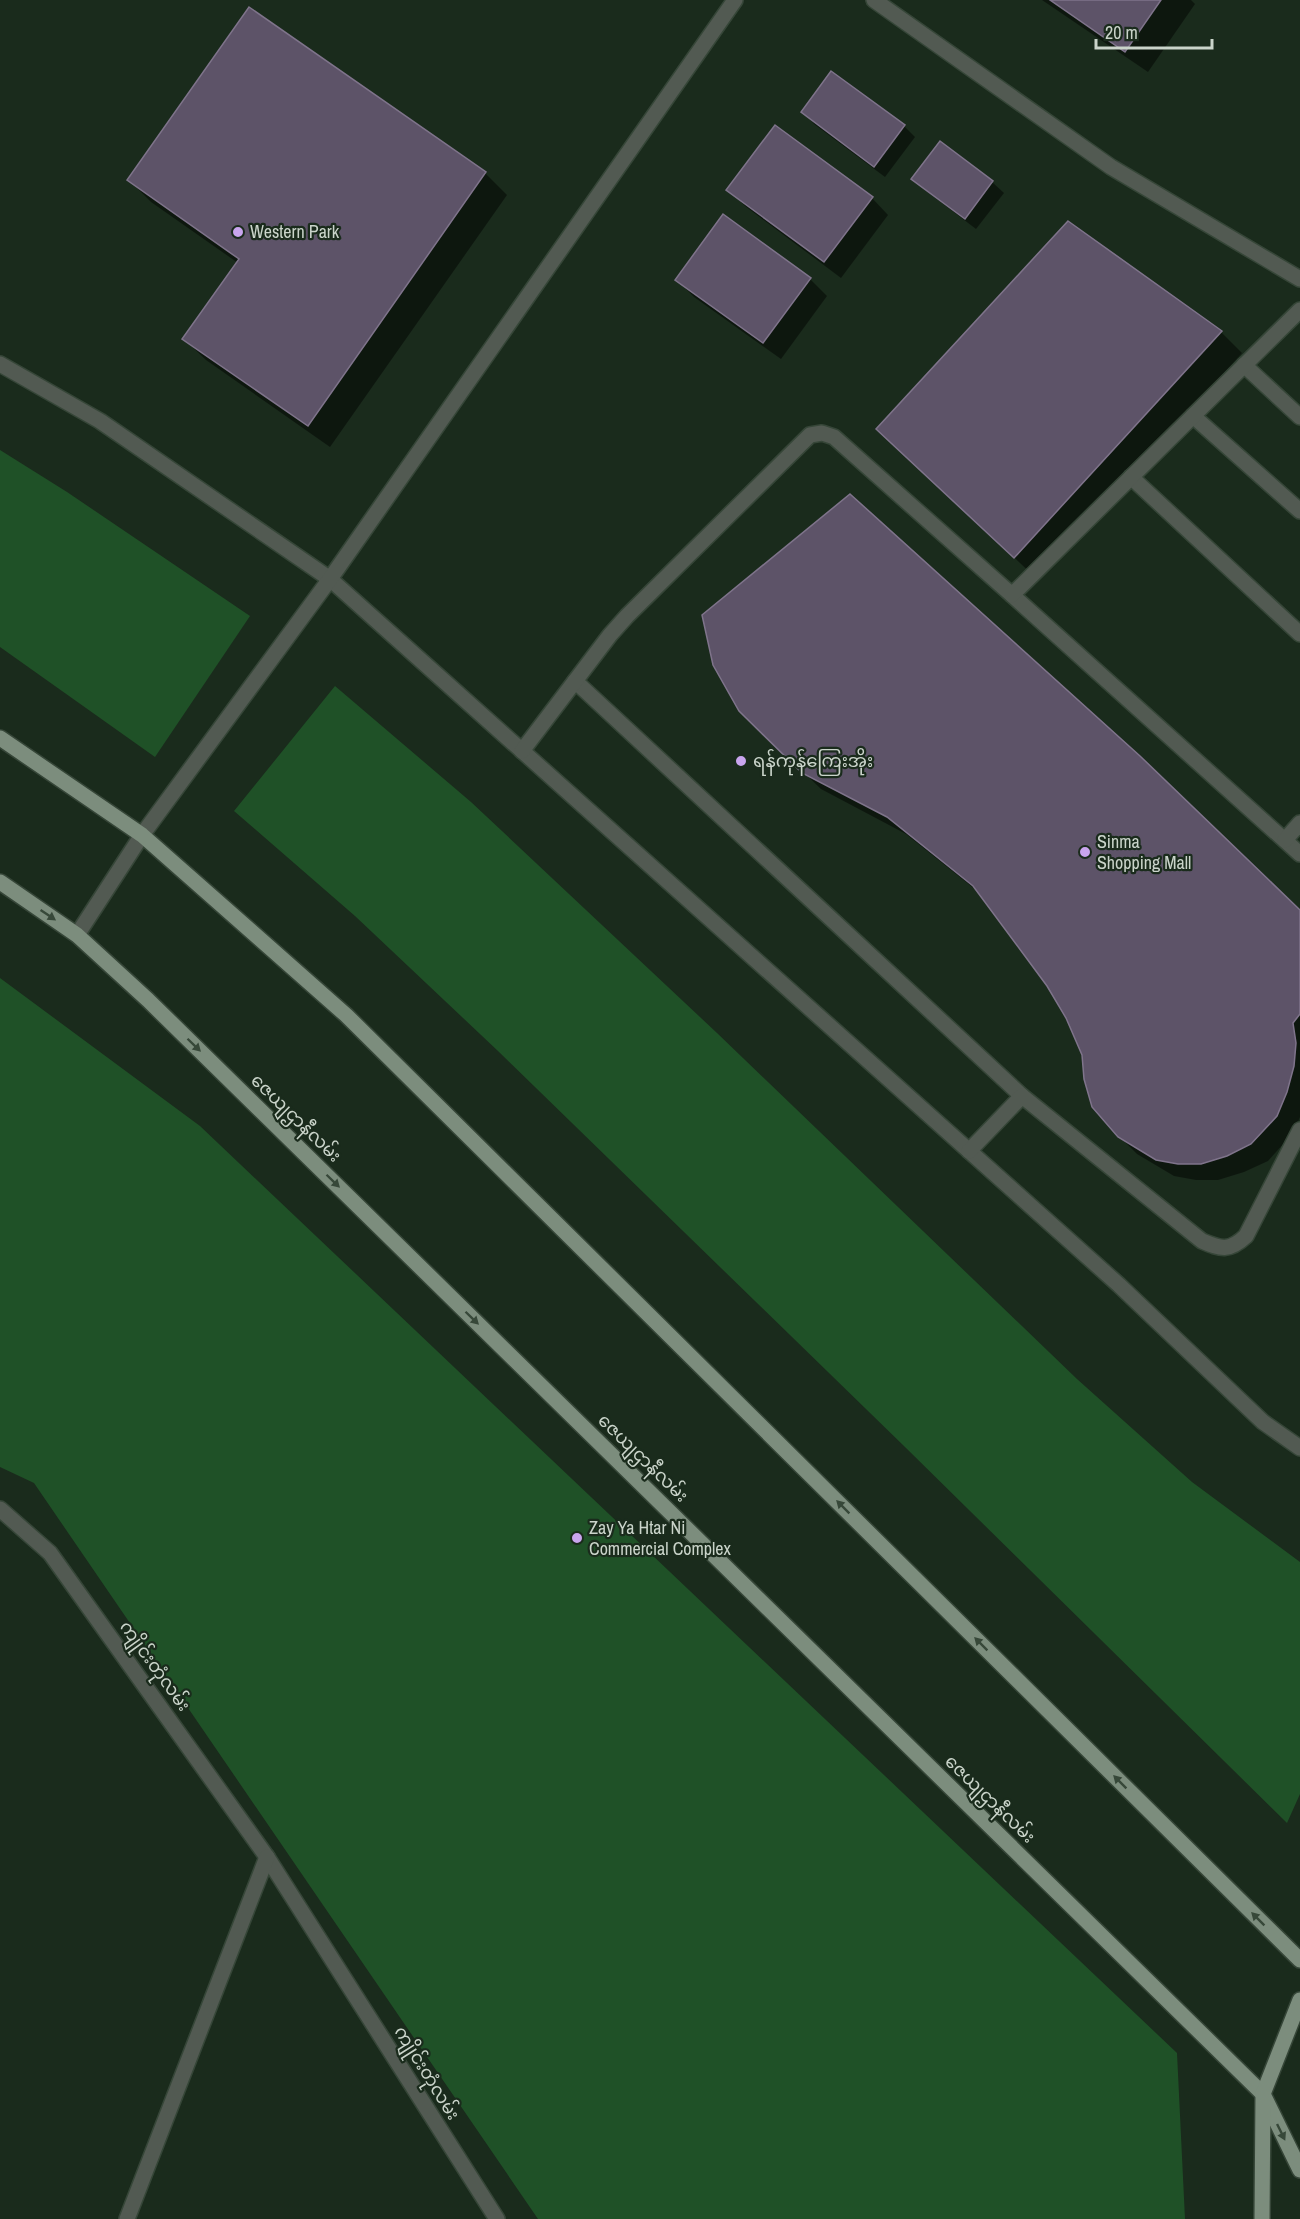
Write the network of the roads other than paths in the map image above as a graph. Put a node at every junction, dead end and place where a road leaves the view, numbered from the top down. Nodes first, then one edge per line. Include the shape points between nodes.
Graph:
1 (735, 0) edge
2 (874, 0) edge
3 (1300, 279) edge
4 (1300, 310) edge
5 (0, 363) edge
6 (1244, 365) junction
7 (1192, 416) junction
8 (1300, 417) edge
9 (1131, 477) junction
10 (1300, 511) edge
11 (330, 579) junction
12 (1012, 595) junction
13 (1300, 634) edge
14 (575, 681) junction
15 (0, 738) edge
16 (522, 751) junction
17 (1300, 823) edge
18 (142, 835) junction
19 (1285, 840) junction
20 (1300, 854) edge
21 (0, 882) edge
22 (77, 935) junction
23 (1022, 1095) junction
24 (1300, 1130) edge
25 (969, 1151) junction
26 (1300, 1448) edge
27 (0, 1509) edge
28 (267, 1857) junction
29 (1300, 1960) edge
30 (1300, 2000) edge
31 (1263, 2094) junction
32 (1300, 2170) edge
33 (127, 2219) edge
34 (497, 2219) edge
35 (1262, 2219) edge

1 - 11 street
2 - 3 street via 1111,167
4 - 6 street
5 - 11 street via 100,421
6 - 7 street
6 - 8 street
7 - 9 street
7 - 10 street
9 - 12 street
9 - 13 street
11 - 16 street
11 - 18 street
12 - 14 street via 834,438 822,433 810,435 627,616
12 - 19 street
14 - 16 street
14 - 23 street
15 - 18 main road
16 - 25 street
17 - 19 street
18 - 22 street
29 -> 18 main road via 346,1015
19 - 20 street
21 -> 22 main road, ဇေယျဌာနီလမ်း
22 -> 31 main road, ဇေယျဌာနီလမ်း via 148,1000
23 - 24 street via 1202,1241 1220,1248 1235,1246 1246,1236
23 - 25 street
25 - 26 street via 1119,1285 1263,1422
27 - 28 street, ကျိုင်းတုံလမ်း via 50,1553
28 - 33 street
28 - 34 street, ကျိုင်းတုံလမ်း
30 - 31 main road
31 -> 32 main road, ဇေယျဌာနီလမ်း
31 - 35 main road

